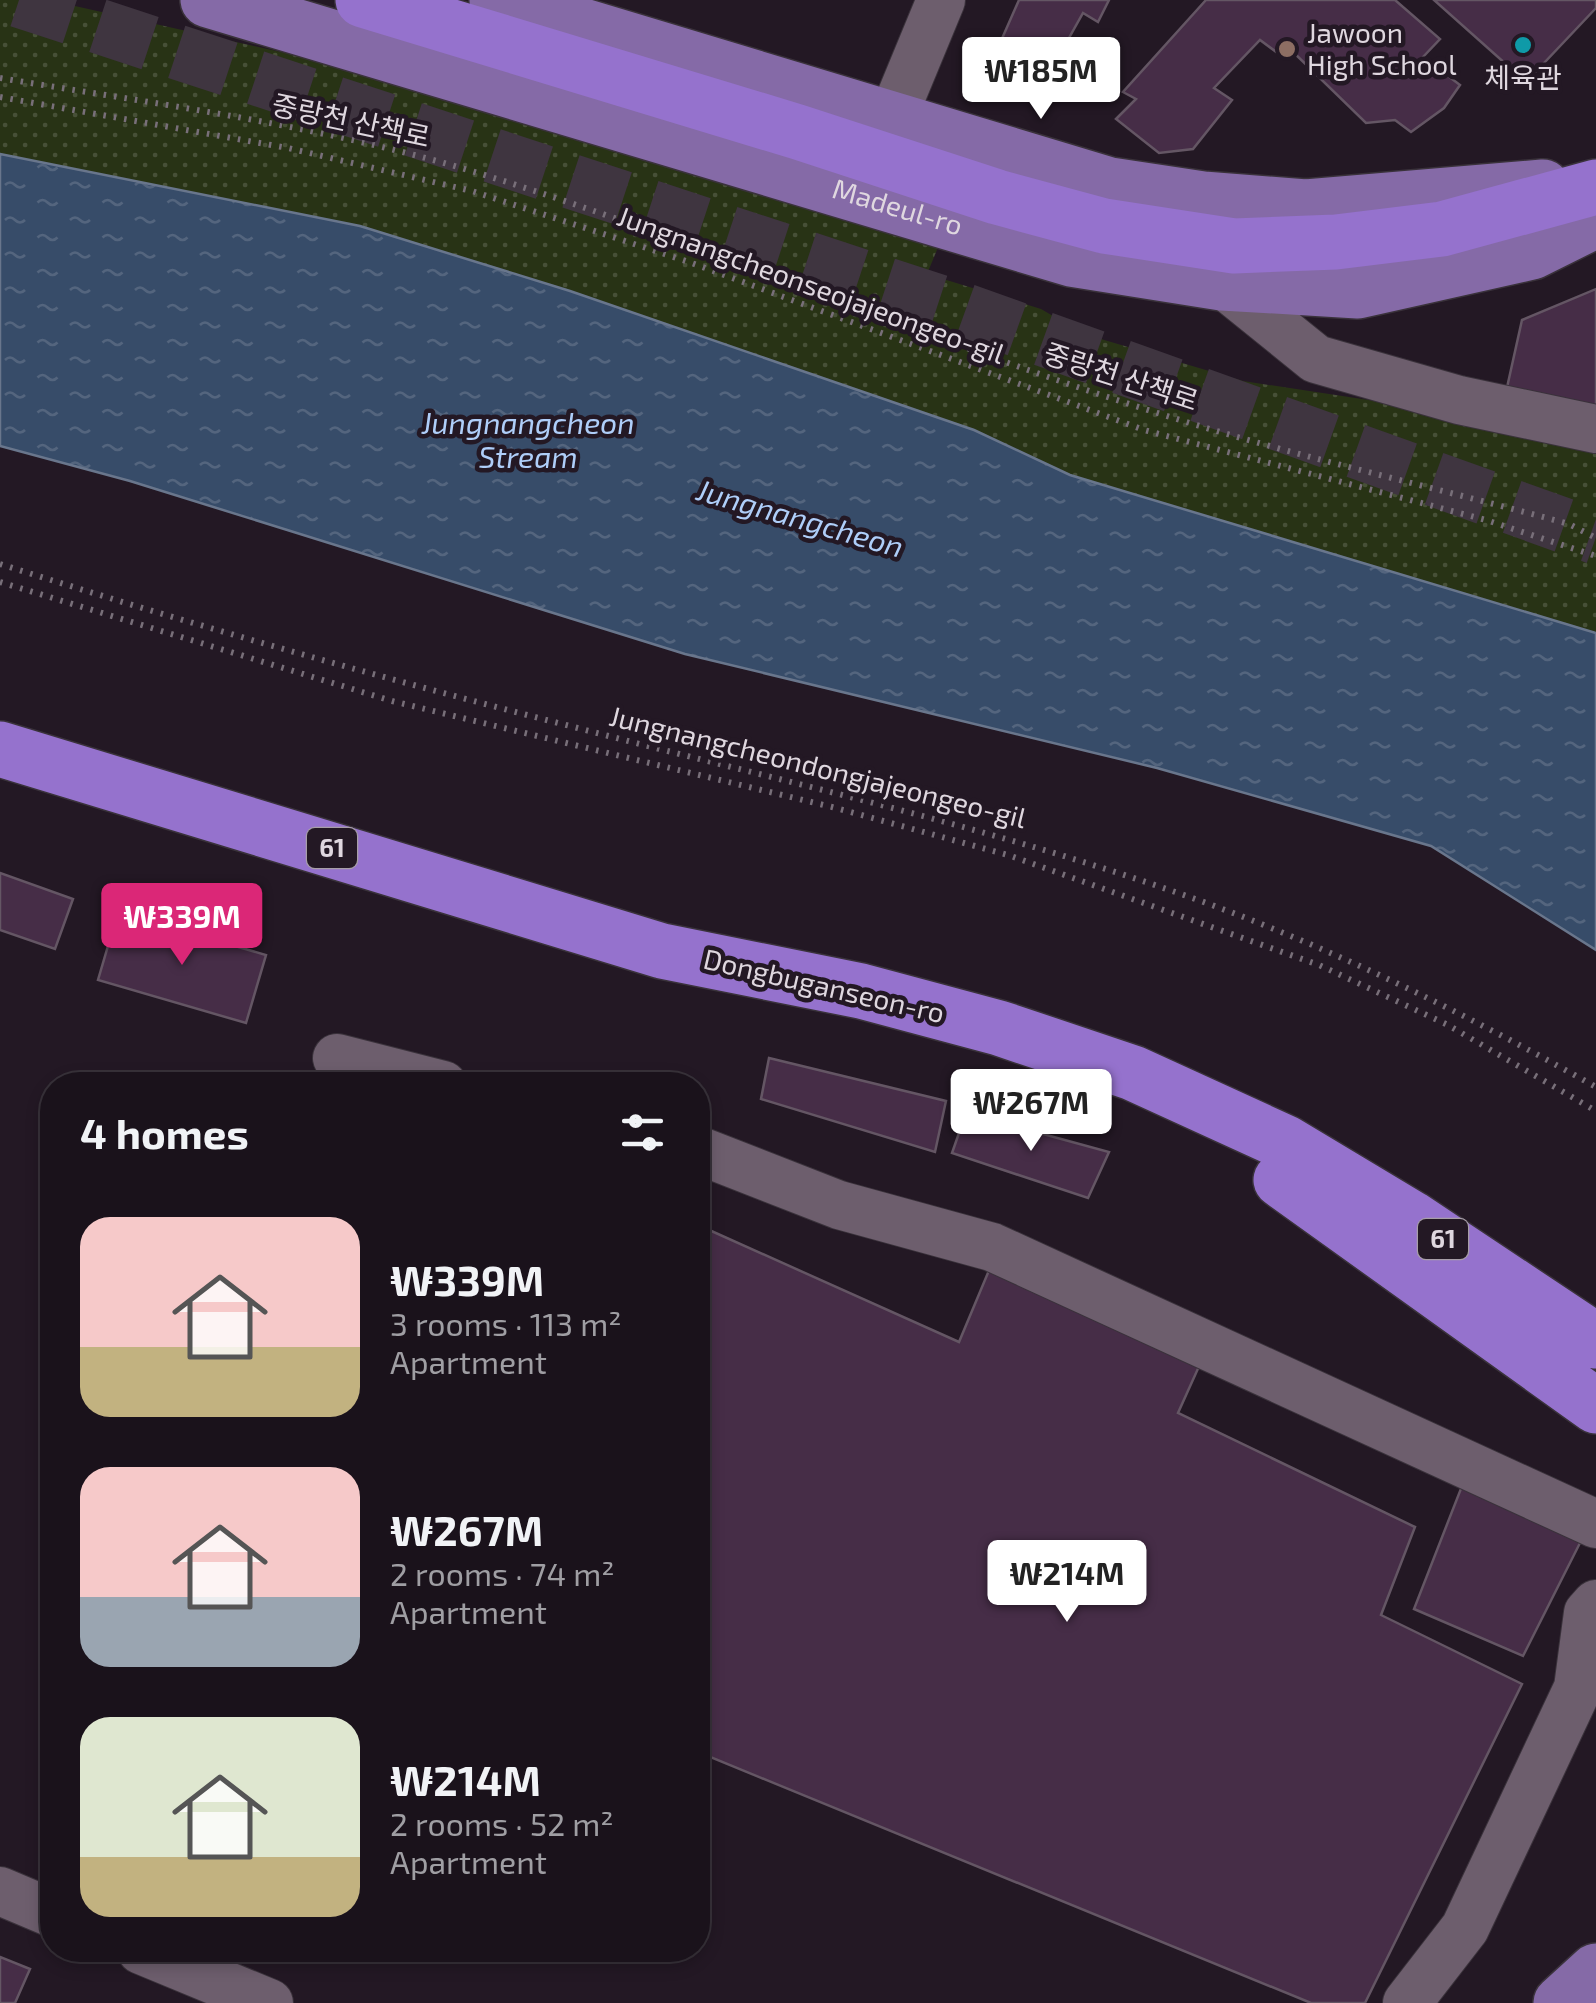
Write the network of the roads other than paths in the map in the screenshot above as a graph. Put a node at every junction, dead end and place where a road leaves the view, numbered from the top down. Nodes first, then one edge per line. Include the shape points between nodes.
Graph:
1 (208, 0) edge
2 (363, 0) edge
3 (497, 0) edge
4 (940, 0) edge
5 (891, 122) junction
6 (1596, 185) edge
7 (1596, 220) edge
8 (1222, 282) junction
9 (1596, 429) edge
10 (0, 749) edge
11 (337, 1058) dead end
12 (392, 1072) edge
13 (1133, 1073) junction
14 (710, 1155) edge
15 (1596, 1340) edge
16 (1596, 1406) edge
17 (1596, 1524) edge
18 (1596, 1604) edge
19 (0, 1891) edge
20 (40, 1908) edge
21 (171, 1962) edge
22 (1596, 1971) edge
23 (269, 2003) edge
24 (1407, 2003) edge
25 (1562, 2003) edge

1 - 8 main road, Madeul-ro via 1071,259
2 - 6 highway via 996,198 1104,226 1234,246 1442,229
3 - 5 main road
4 - 5 street
5 - 6 main road via 1110,185 1202,199 1306,207
7 - 8 main road, Madeul-ro via 1532,252 1358,291
8 - 9 street via 1316,359
10 - 13 highway, Dongbuganseon-ro / 61 via 662,951 861,990
11 - 12 street
13 - 15 highway, Dongbuganseon-ro / 61 via 1286,1143
13 - 16 highway
14 - 17 street via 839,1205 992,1246
18 - 24 street via 1588,1612 1578,1688 1465,1928
19 - 20 street
21 - 23 street
22 - 25 main road

